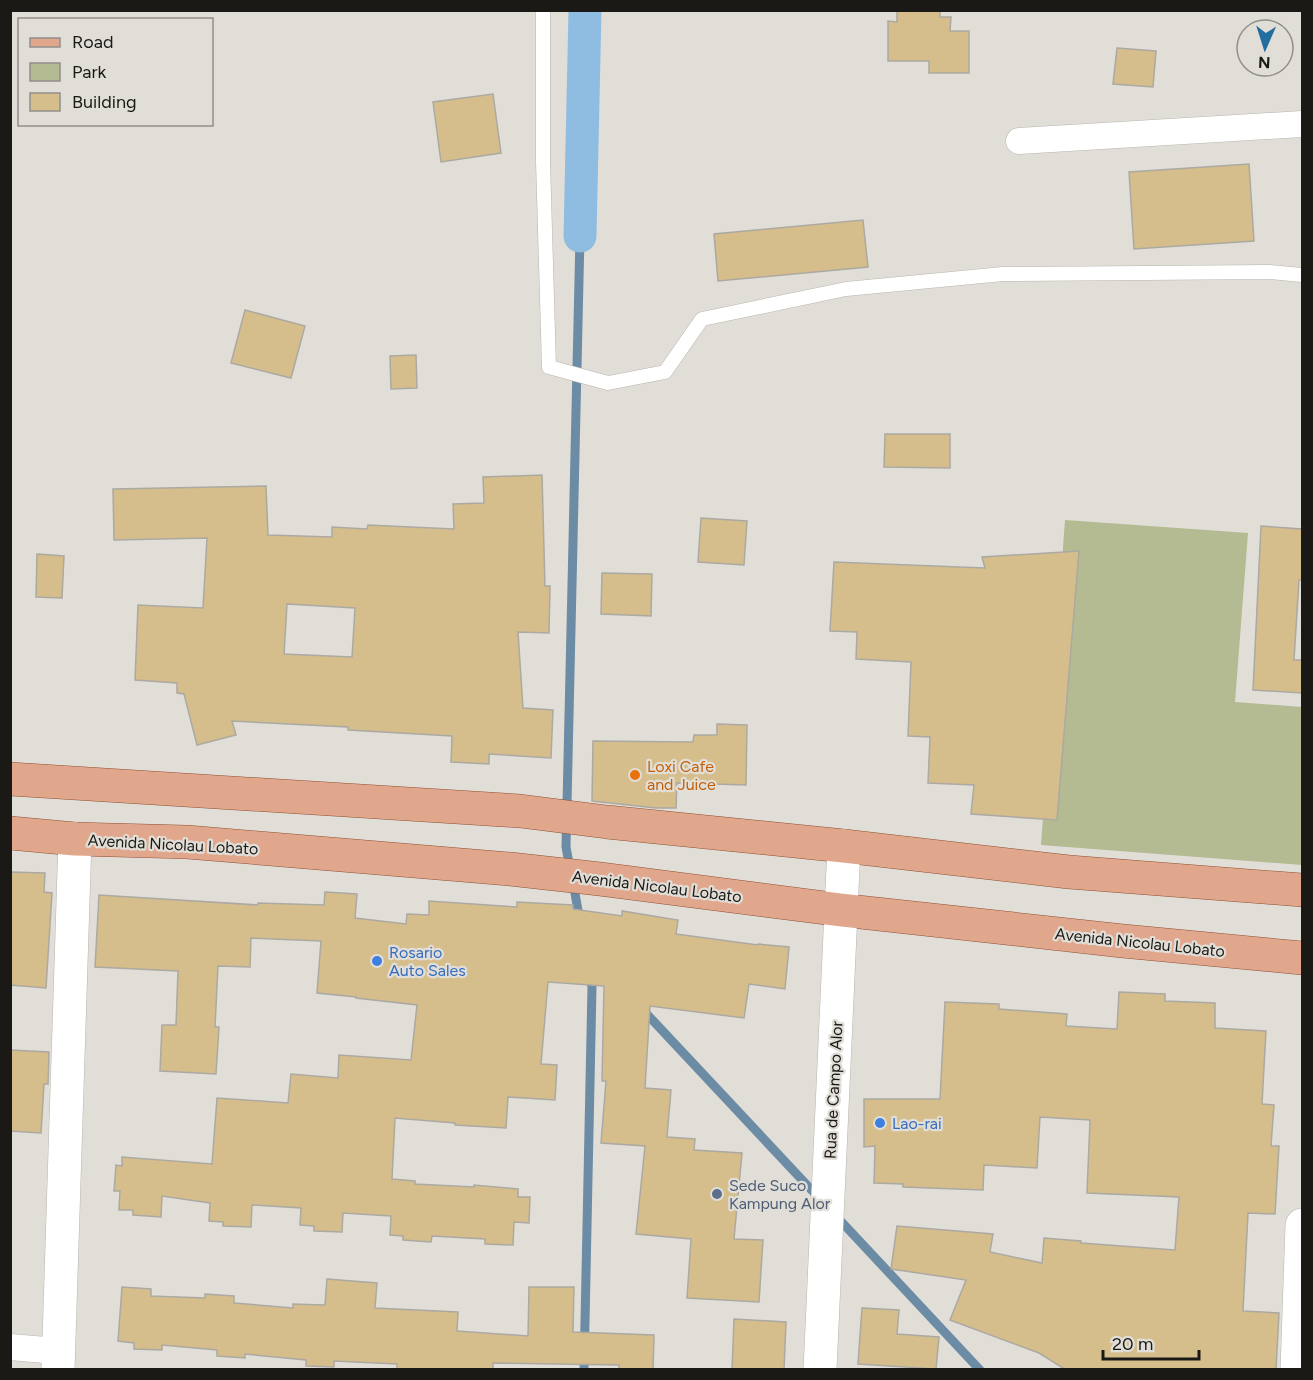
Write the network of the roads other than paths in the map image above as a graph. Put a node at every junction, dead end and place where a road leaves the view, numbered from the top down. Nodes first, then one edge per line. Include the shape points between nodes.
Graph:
1 (543, 10) edge
2 (1302, 124) edge
3 (1019, 141) dead end
4 (1302, 275) edge
5 (10, 778) edge
6 (10, 832) edge
7 (75, 838) junction
8 (844, 846) junction
9 (1302, 890) edge
10 (841, 910) junction
11 (1302, 958) edge
12 (1302, 1225) edge
13 (10, 1347) edge
14 (58, 1360) edge
15 (820, 1370) edge
16 (1297, 1370) edge

1 - 4 lane via 549,367 608,382 665,372 702,319 846,289 1003,274
2 - 3 street
5 - 8 main road via 520,811
6 - 7 main road, Avenida Nicolau Lobato
7 - 10 main road, Avenida Nicolau Lobato via 187,842 510,869
7 - 14 street
8 - 9 main road via 1069,872
8 - 10 street, Rua de Campo Alor
10 - 11 main road, Avenida Nicolau Lobato
10 - 15 street, Rua de Campo Alor
12 - 16 street
13 - 14 street

